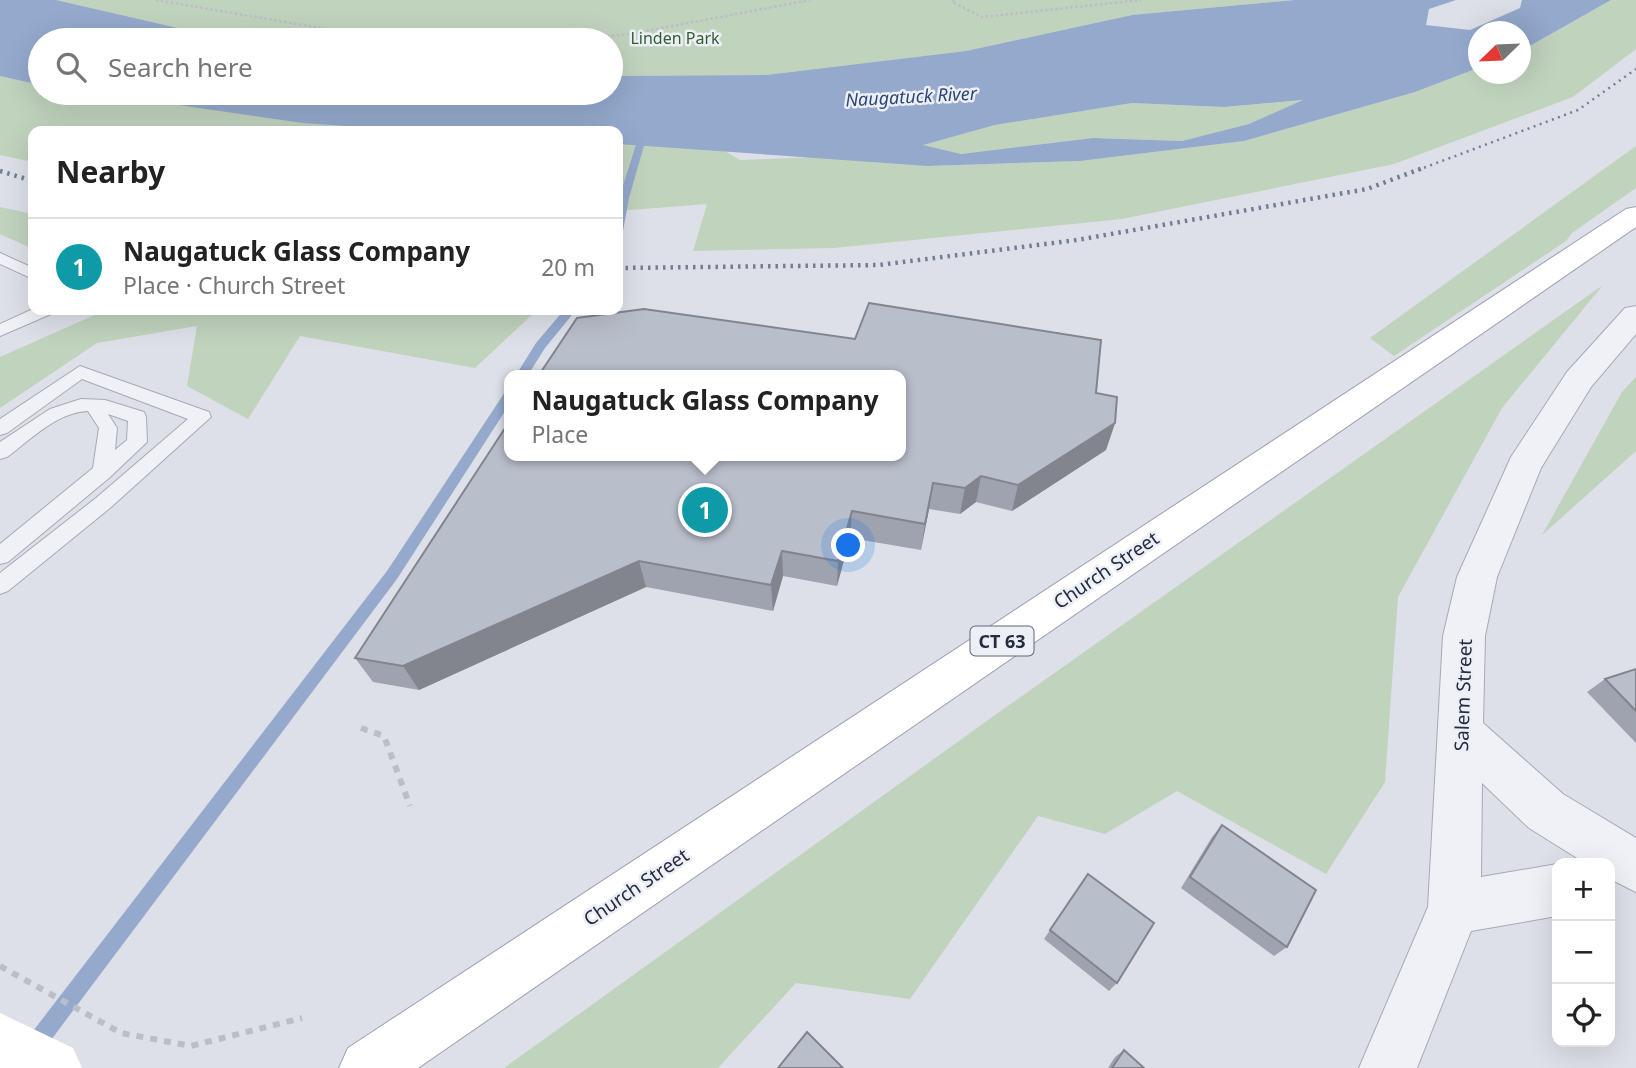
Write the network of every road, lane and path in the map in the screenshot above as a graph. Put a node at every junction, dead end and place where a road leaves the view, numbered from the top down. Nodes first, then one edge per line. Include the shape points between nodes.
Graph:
1 (156, 0) edge
2 (810, 0) edge
3 (954, 0) edge
4 (1141, 0) edge
5 (320, 28) edge
6 (623, 35) edge
7 (1636, 215) edge
8 (0, 258) edge
9 (28, 272) edge
10 (34, 315) edge
11 (1636, 315) edge
12 (0, 331) edge
13 (93, 405) junction
14 (0, 428) edge
15 (0, 452) edge
16 (102, 473) junction
17 (0, 556) edge
18 (0, 585) edge
19 (360, 728) dead end
20 (1461, 732) junction
21 (410, 806) dead end
22 (1636, 867) edge
23 (1636, 875) edge
24 (1615, 879) edge
25 (1552, 891) edge
26 (1454, 908) junction
27 (0, 966) edge
28 (302, 1018) dead end
29 (0, 1041) edge
30 (53, 1068) edge
31 (368, 1068) edge
32 (1388, 1068) edge

1 - 5 path
2 - 6 path
3 - 4 path via 982,18
7 - 31 main road, Church Street / CT 63
8 - 9 lane
10 - 12 lane
11 - 20 street, Salem Street via 1579,380 1524,466 1477,577 1464,636
13 - 15 lane via 55,414
13 - 16 lane via 108,428
13 - 16 lane via 137,417 137,442
14 - 18 lane via 80,372 202,417
16 - 17 lane
19 - 21 path via 384,736
20 - 22 street via 1546,811
20 - 26 street, Salem Street
23 - 24 street
25 - 26 street
26 - 32 street, Salem Street
27 - 28 path via 121,1032 191,1046
29 - 30 main road

